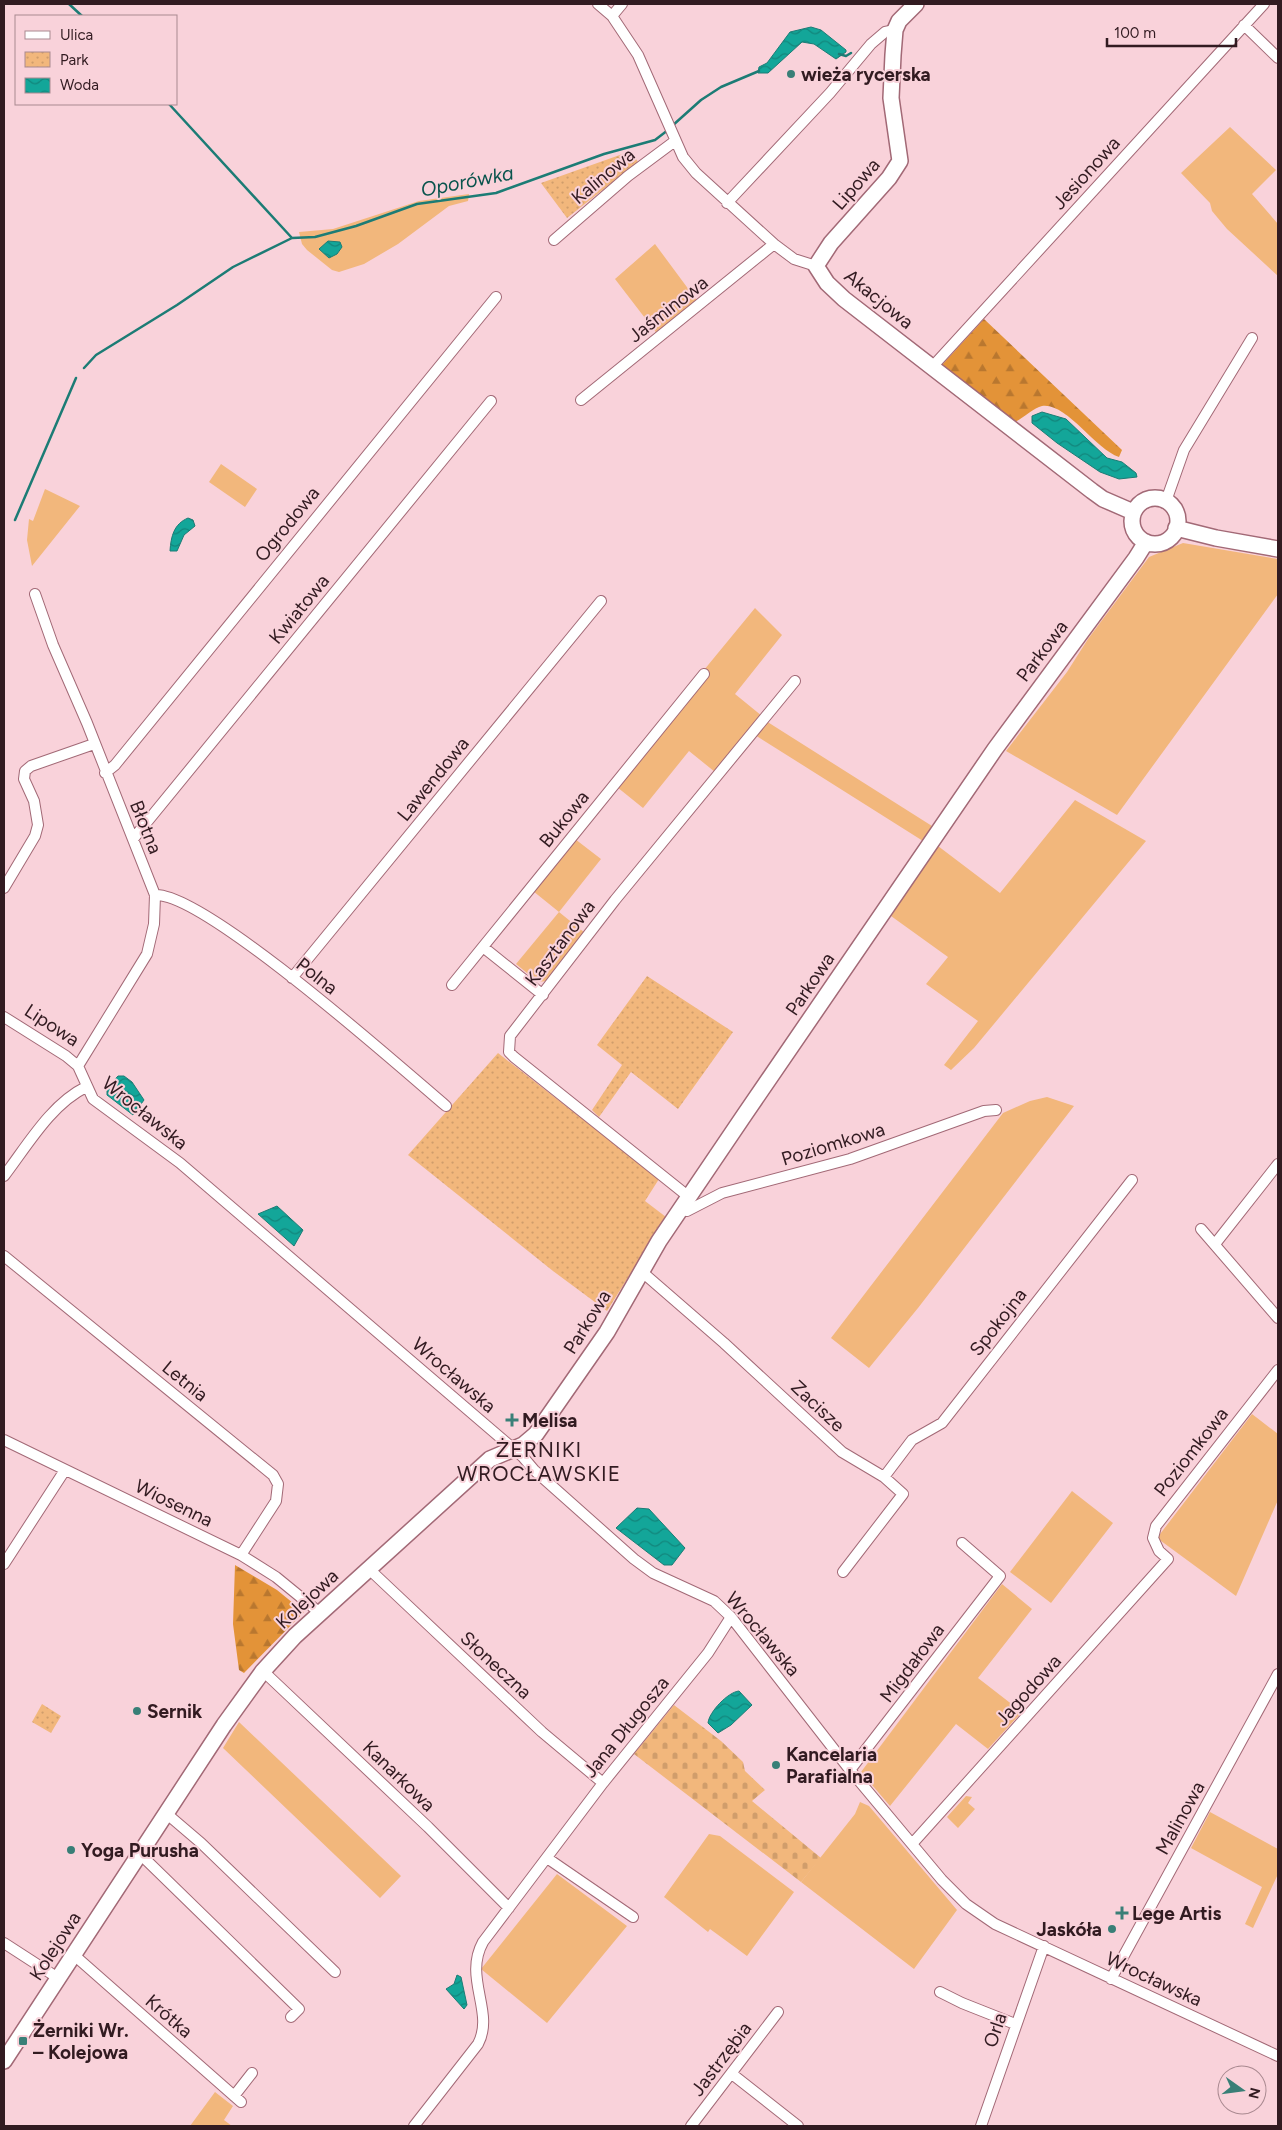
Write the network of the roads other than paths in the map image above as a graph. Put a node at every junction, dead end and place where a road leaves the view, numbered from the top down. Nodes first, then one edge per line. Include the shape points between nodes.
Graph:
1 (598, 4) edge
2 (622, 4) edge
3 (916, 4) edge
4 (1264, 4) edge
5 (612, 16) junction
6 (1244, 26) junction
7 (896, 30) junction
8 (1278, 58) edge
9 (672, 133) junction
10 (727, 203) junction
11 (554, 240) dead end
12 (774, 244) junction
13 (816, 266) junction
14 (496, 297) dead end
15 (1252, 338) dead end
16 (933, 366) junction
17 (581, 400) dead end
18 (491, 401) dead end
19 (1166, 501) junction
20 (1133, 512) junction
21 (1176, 528) junction
22 (1146, 542) junction
23 (1278, 549) edge
24 (35, 594) dead end
25 (601, 602) dead end
26 (704, 674) dead end
27 (795, 681) dead end
28 (94, 744) junction
29 (105, 773) junction
30 (133, 839) junction
31 (4, 888) edge
32 (155, 895) junction
33 (483, 947) junction
34 (292, 978) junction
35 (452, 985) dead end
36 (543, 995) junction
37 (4, 1017) edge
38 (78, 1066) junction
39 (86, 1087) junction
40 (446, 1106) dead end
41 (996, 1110) dead end
42 (1278, 1164) edge
43 (4, 1176) edge
44 (1132, 1180) dead end
45 (685, 1202) junction
46 (1201, 1229) dead end
47 (1215, 1244) junction
48 (4, 1256) edge
49 (641, 1271) junction
50 (1278, 1318) edge
51 (1278, 1370) edge
52 (4, 1440) edge
53 (513, 1449) junction
54 (65, 1470) junction
55 (884, 1476) junction
56 (962, 1543) dead end
57 (241, 1555) junction
58 (1168, 1559) joint
59 (4, 1564) edge
60 (369, 1569) junction
61 (843, 1572) dead end
62 (320, 1613) junction
63 (731, 1617) junction
64 (263, 1671) junction
65 (1278, 1674) edge
66 (850, 1770) junction
67 (603, 1783) junction
68 (167, 1814) junction
69 (912, 1844) junction
70 (140, 1854) junction
71 (548, 1858) junction
72 (509, 1908) junction
73 (633, 1916) dead end
74 (4, 1943) edge
75 (1044, 1946) junction
76 (74, 1955) junction
77 (335, 1972) dead end
78 (58, 1978) junction
79 (1111, 1979) junction
80 (940, 1992) dead end
81 (778, 2012) dead end
82 (291, 2017) dead end
83 (1015, 2024) junction
84 (1278, 2056) edge
85 (4, 2061) edge
86 (252, 2073) dead end
87 (732, 2074) junction
88 (414, 2126) edge
89 (691, 2126) edge
90 (798, 2126) edge
91 (981, 2126) edge

1 - 5 street
2 - 5 street
3 - 7 street via 899,21
4 - 6 street, Jesionowa
5 - 9 street via 638,55
6 - 8 street
6 - 16 street, Jesionowa
7 - 10 street via 885,32 871,44 830,93
7 - 13 street, Lipowa via 891,98 900,161
9 - 10 street via 682,158
9 - 11 street, Kalinowa
10 - 12 street
12 - 13 street via 794,259
12 - 17 street, Jaśminowa
13 - 16 street, Akacjowa via 827,283 844,299
14 - 29 street, Ogrodowa via 115,765
15 - 19 street via 1184,450
16 - 20 street, Akacjowa via 1092,491
18 - 30 street, Kwiatowa
19 - 20 street via 1150,498
19 - 21 street via 1175,510
20 - 22 street via 1134,532
21 - 22 street via 1166,541
21 - 23 street
22 - 45 street, Parkowa via 995,749
24 - 28 street, Błotna
25 - 34 street, Lawendowa
26 - 33 street, Bukowa
27 - 36 street, Kasztanowa via 615,900
28 - 29 street, Błotna
28 - 31 street via 25,771 24,779 34,801 38,825 35,836
29 - 30 street, Błotna
30 - 32 street, Błotna
32 - 34 street, Polna via 164,894 194,909
32 - 38 street, Błotna via 154,924 147,954
33 - 35 street, Bukowa
33 - 36 street
34 - 40 street, Polna
36 - 45 street, Kasztanowa via 510,1036 509,1052
37 - 38 street, Lipowa
38 - 39 street, Wrocławska
39 - 43 street via 75,1092 60,1107
39 - 53 street, Wrocławska via 93,1099 180,1163
41 - 45 street, Poziomkowa via 984,1111 850,1159 722,1193 687,1211
42 - 47 street
44 - 55 street, Spokojna via 942,1423 912,1440
45 - 49 street, Parkowa
46 - 47 street
47 - 50 street
48 - 57 street, Letnia via 273,1475 279,1491 276,1501
49 - 53 street, Parkowa via 607,1332 540,1429 531,1440
49 - 55 street, Zacisze via 842,1452
51 - 58 street, Poziomkowa via 1156,1526 1152,1538
52 - 54 street, Wiosenna
53 - 60 street, Kolejowa via 490,1459
53 - 63 street, Wrocławska via 634,1559 653,1573 714,1601
54 - 57 street, Wiosenna
54 - 59 street
55 - 61 street, Zacisze via 903,1494
56 - 66 street, Migdałowa via 1000,1576
57 - 62 street, Wiosenna via 276,1577
58 - 69 street, Jagodowa
60 - 62 street, Kolejowa
60 - 67 street, Słoneczna via 542,1732
62 - 64 street, Kolejowa
63 - 66 street, Wrocławska
63 - 67 street, Jana Długosza via 708,1653
64 - 68 street, Kolejowa
64 - 72 street, Kanarkowa
65 - 79 street, Malinowa
66 - 69 street, Wrocławska
67 - 71 street, Jana Długosza
68 - 70 street, Kolejowa
68 - 77 street
69 - 75 street, Wrocławska via 966,1904 995,1924
70 - 76 street, Kolejowa
70 - 82 street via 299,2009
71 - 72 street, Jana Długosza
71 - 73 street
72 - 88 street, Jana Długosza via 483,1942 475,1960 484,2032
74 - 78 street
75 - 79 street, Wrocławska
75 - 83 street, Orla
76 - 78 street, Kolejowa
76 - 86 street, Krótka via 238,2099
78 - 85 street, Kolejowa
79 - 84 street, Wrocławska
80 - 83 street
81 - 87 street, Jastrzębia
83 - 91 street, Orla
87 - 89 street, Jastrzębia
87 - 90 street

